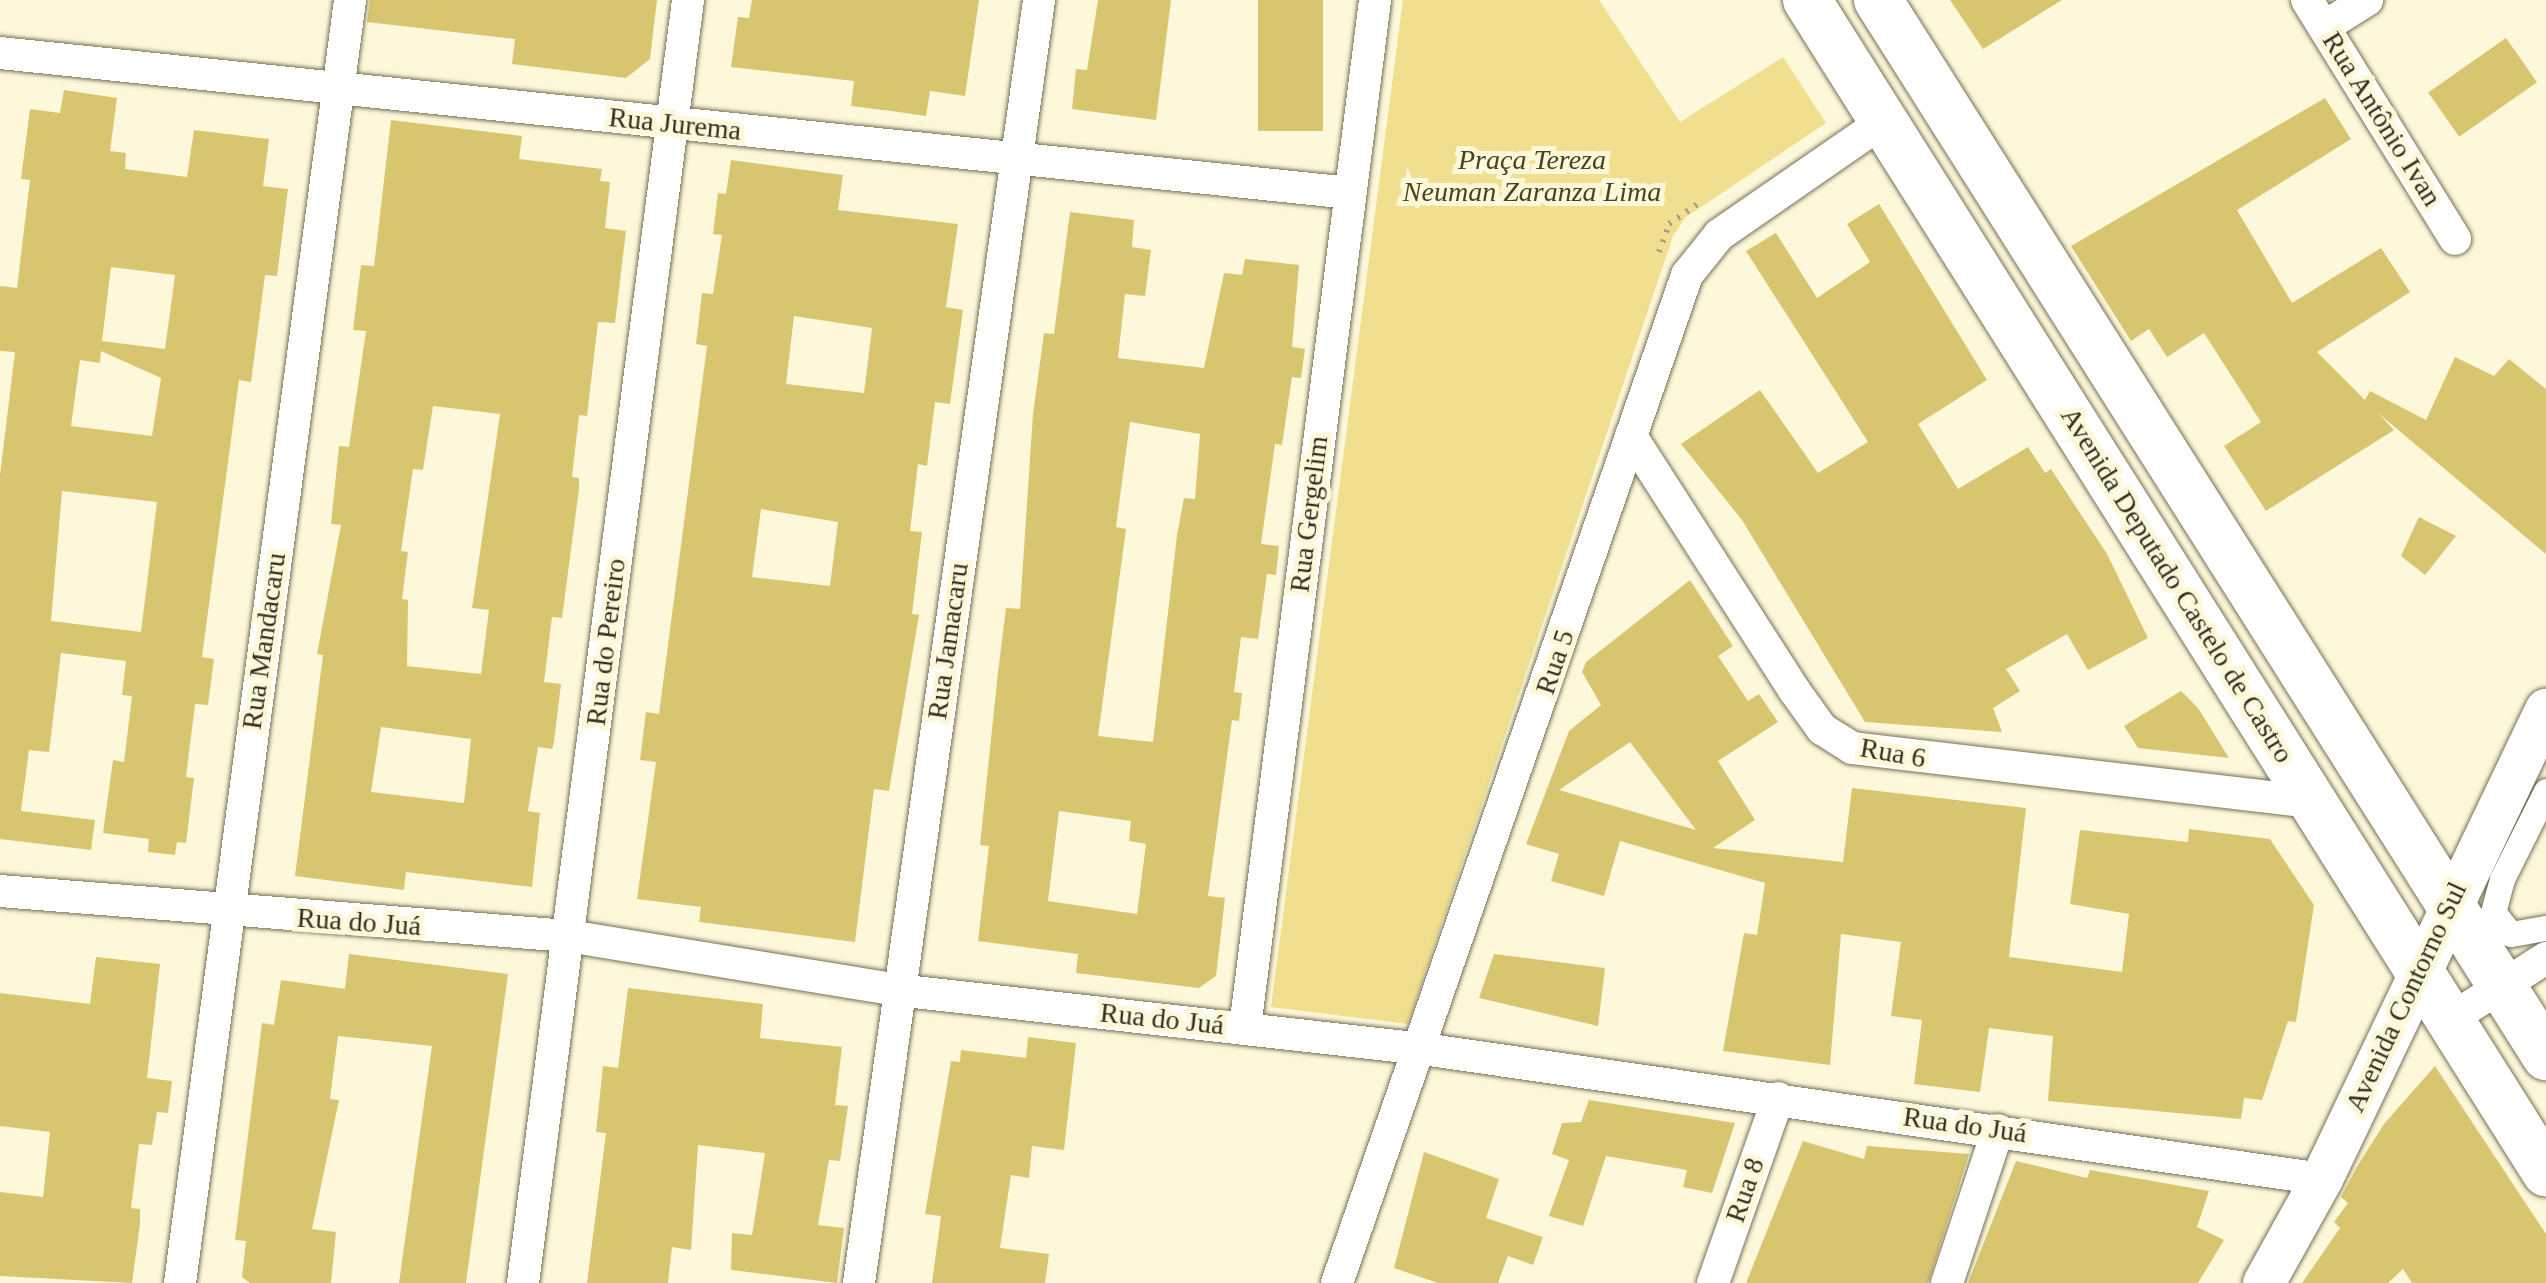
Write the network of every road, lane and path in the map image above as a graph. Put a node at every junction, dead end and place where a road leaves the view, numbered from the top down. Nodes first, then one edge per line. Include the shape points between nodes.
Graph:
1 (350, 0) edge
2 (688, 0) edge
3 (1039, 0) edge
4 (1375, 0) edge
5 (1807, 0) edge
6 (1878, 0) edge
7 (2367, 0) edge
8 (2316, 14) edge
9 (0, 53) edge
10 (340, 86) junction
11 (1882, 122) junction
12 (672, 124) junction
13 (1018, 159) junction
14 (1715, 192) dead end
15 (1349, 193) junction
16 (2456, 238) dead end
17 (1656, 262) dead end
18 (1632, 436) junction
19 (2546, 710) edge
20 (2546, 792) edge
21 (2315, 802) junction
22 (0, 890) edge
23 (2449, 903) junction
24 (227, 912) junction
25 (2546, 928) edge
26 (568, 936) junction
27 (2546, 958) edge
28 (2419, 966) junction
29 (2502, 986) junction
30 (897, 990) junction
31 (2452, 1018) junction
32 (1244, 1028) junction
33 (1422, 1049) junction
34 (2546, 1056) edge
35 (1778, 1098) junction
36 (1998, 1130) junction
37 (2546, 1172) edge
38 (2322, 1179) junction
39 (180, 1283) edge
40 (523, 1283) edge
41 (859, 1283) edge
42 (1337, 1283) edge
43 (1713, 1283) edge
44 (1947, 1283) edge
45 (2264, 1283) edge

1 - 10 street, Rua Mandacaru
2 - 12 street, Rua do Pereiro
3 - 13 street, Rua Jamacaru
4 - 15 street, Rua Gergelim
5 - 11 main road, Avenida Deputado Castelo de Castro
6 - 23 main road, Avenida Deputado Castelo de Castro
7 - 8 street
8 - 16 street, Rua Antônio Ivan
9 - 10 street, Rua Jurema
10 - 12 street, Rua Jurema
10 - 24 street, Rua Mandacaru
11 - 18 street, Rua 5 via 1719,235 1688,275
11 - 21 main road, Avenida Deputado Castelo de Castro
12 - 13 street, Rua Jurema
12 - 26 street, Rua do Pereiro
13 - 15 street, Rua Jurema
13 - 30 street, Rua Jamacaru
14 - 17 path via 1669,224
15 - 32 street, Rua Gergelim
18 - 21 street, Rua 6 via 1794,690 1822,729 1852,748
18 - 33 street, Rua 5
19 - 23 street, Avenida Contorno Sul
20 - 25 street via 2502,880 2494,912 2511,934
21 - 28 main road, Avenida Deputado Castelo de Castro
22 - 24 street, Rua do Juá
23 - 28 street, Avenida Contorno Sul
23 - 29 main road, Avenida Deputado Castelo de Castro
24 - 26 street, Rua do Juá
24 - 39 street, Rua Mandacaru
26 - 30 street, Rua do Juá
26 - 40 street, Rua do Pereiro
27 - 29 street
28 - 31 main road, Avenida Deputado Castelo de Castro
28 - 38 street, Avenida Contorno Sul
29 - 31 street
29 - 34 main road, Avenida Deputado Castelo de Castro
30 - 32 street, Rua do Juá
30 - 41 street, Rua Jamacaru
31 - 37 main road, Avenida Deputado Castelo de Castro
32 - 33 street, Rua do Juá
33 - 35 street, Rua do Juá
33 - 42 street, Rua 5
35 - 36 street, Rua do Juá
35 - 43 street, Rua 8
36 - 38 street, Rua do Juá
36 - 44 street
38 - 45 street, Avenida Contorno Sul

